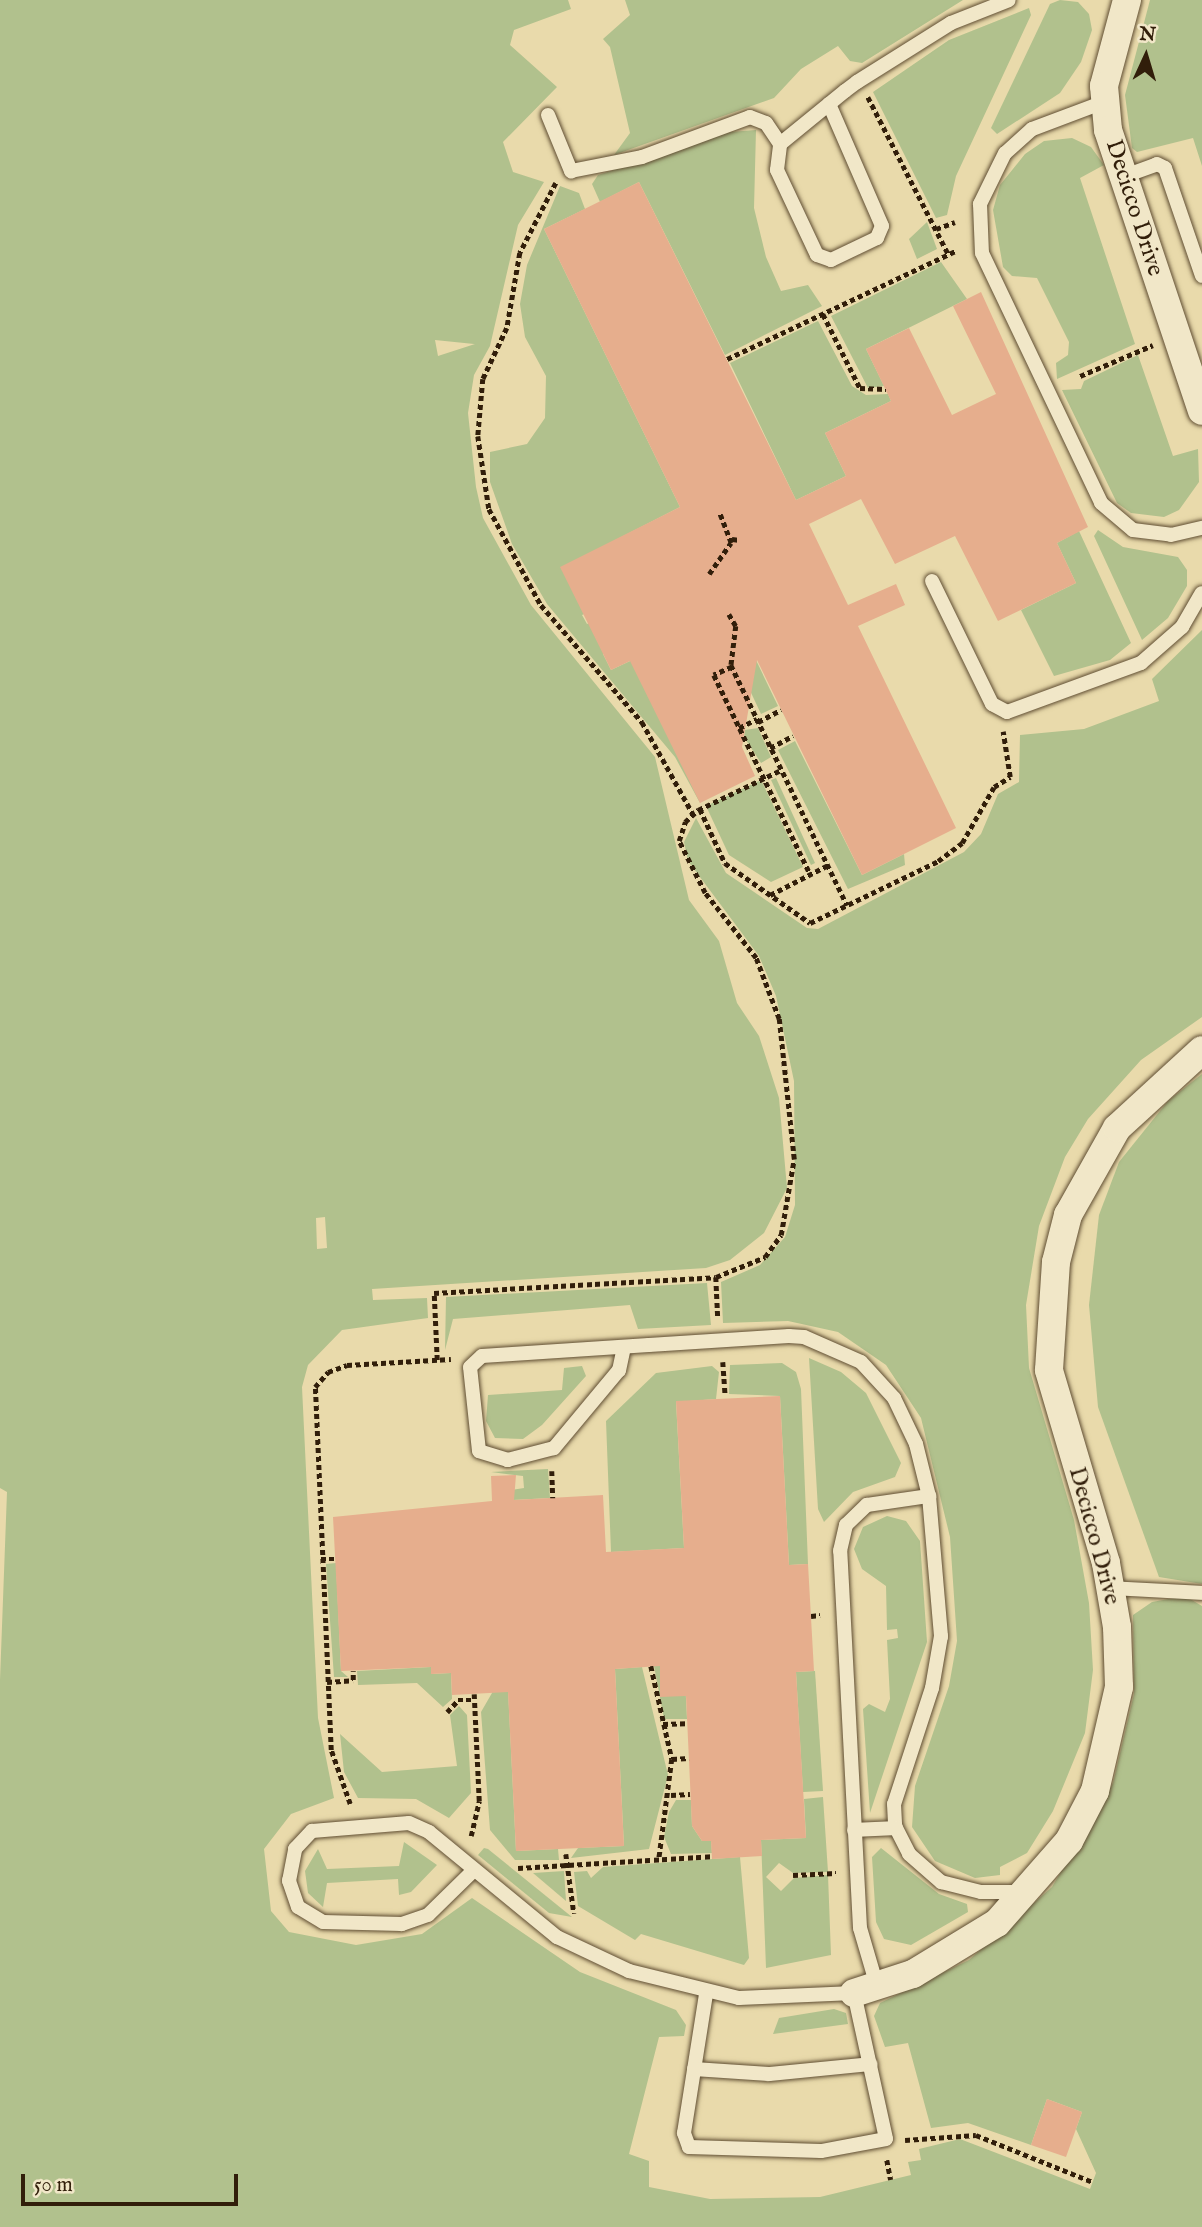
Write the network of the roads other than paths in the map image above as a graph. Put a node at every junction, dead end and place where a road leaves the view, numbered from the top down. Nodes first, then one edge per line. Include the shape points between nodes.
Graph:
1 (1009, 0) edge
2 (1127, 0) edge
3 (1104, 102) junction
4 (829, 104) junction
5 (548, 115) dead end
6 (780, 144) junction
7 (1122, 177) junction
8 (1202, 276) edge
9 (1202, 411) edge
10 (1202, 528) edge
11 (932, 581) dead end
12 (1202, 593) edge
13 (1202, 1050) edge
14 (624, 1347) junction
15 (929, 1496) junction
16 (1110, 1588) junction
17 (1202, 1593) edge
18 (896, 1828) junction
19 (854, 1830) junction
20 (474, 1870) junction
21 (1028, 1892) junction
22 (866, 1989) junction
23 (706, 1994) junction
24 (871, 2064) junction
25 (694, 2069) junction

1 - 4 lane via 951,23
2 - 3 street, Decicco Drive
3 - 7 street, Decicco Drive
3 - 10 lane via 1032,129 1004,153 980,204 982,253 1101,503 1133,530 1171,536
4 - 6 lane
4 - 6 lane via 882,226 877,238 831,260 817,255 777,170
5 - 6 lane via 566,166 578,171 630,161 750,117 766,122
7 - 8 lane via 1157,164 1165,168
7 - 9 street, Decicco Drive
11 - 12 lane via 1001,711 1141,663 1182,627
13 - 16 street, Decicco Drive via 1117,1128 1068,1215 1056,1262 1049,1370
14 - 14 lane via 619,1370 550,1450 508,1460 478,1451 470,1367 475,1358
14 - 15 lane via 789,1336 842,1350 894,1398 916,1444
15 - 18 lane via 937,1546 939,1660 894,1804
15 - 19 lane via 867,1505 841,1535
16 - 17 lane
16 - 21 street, Decicco Drive via 1119,1687 1111,1739 1069,1841
18 - 19 lane
18 - 21 lane via 908,1854 941,1882 981,1892
19 - 22 lane
20 - 20 lane via 416,1825 322,1828 295,1849 290,1889 306,1915 323,1922 402,1924 428,1915
20 - 23 lane via 584,1952
21 - 22 street, Decicco Drive via 997,1923 941,1958
22 - 23 lane via 800,2000
22 - 24 lane
23 - 25 lane
24 - 25 lane via 769,2074
24 - 25 lane via 888,2134 881,2141 821,2151 689,2147 683,2140

